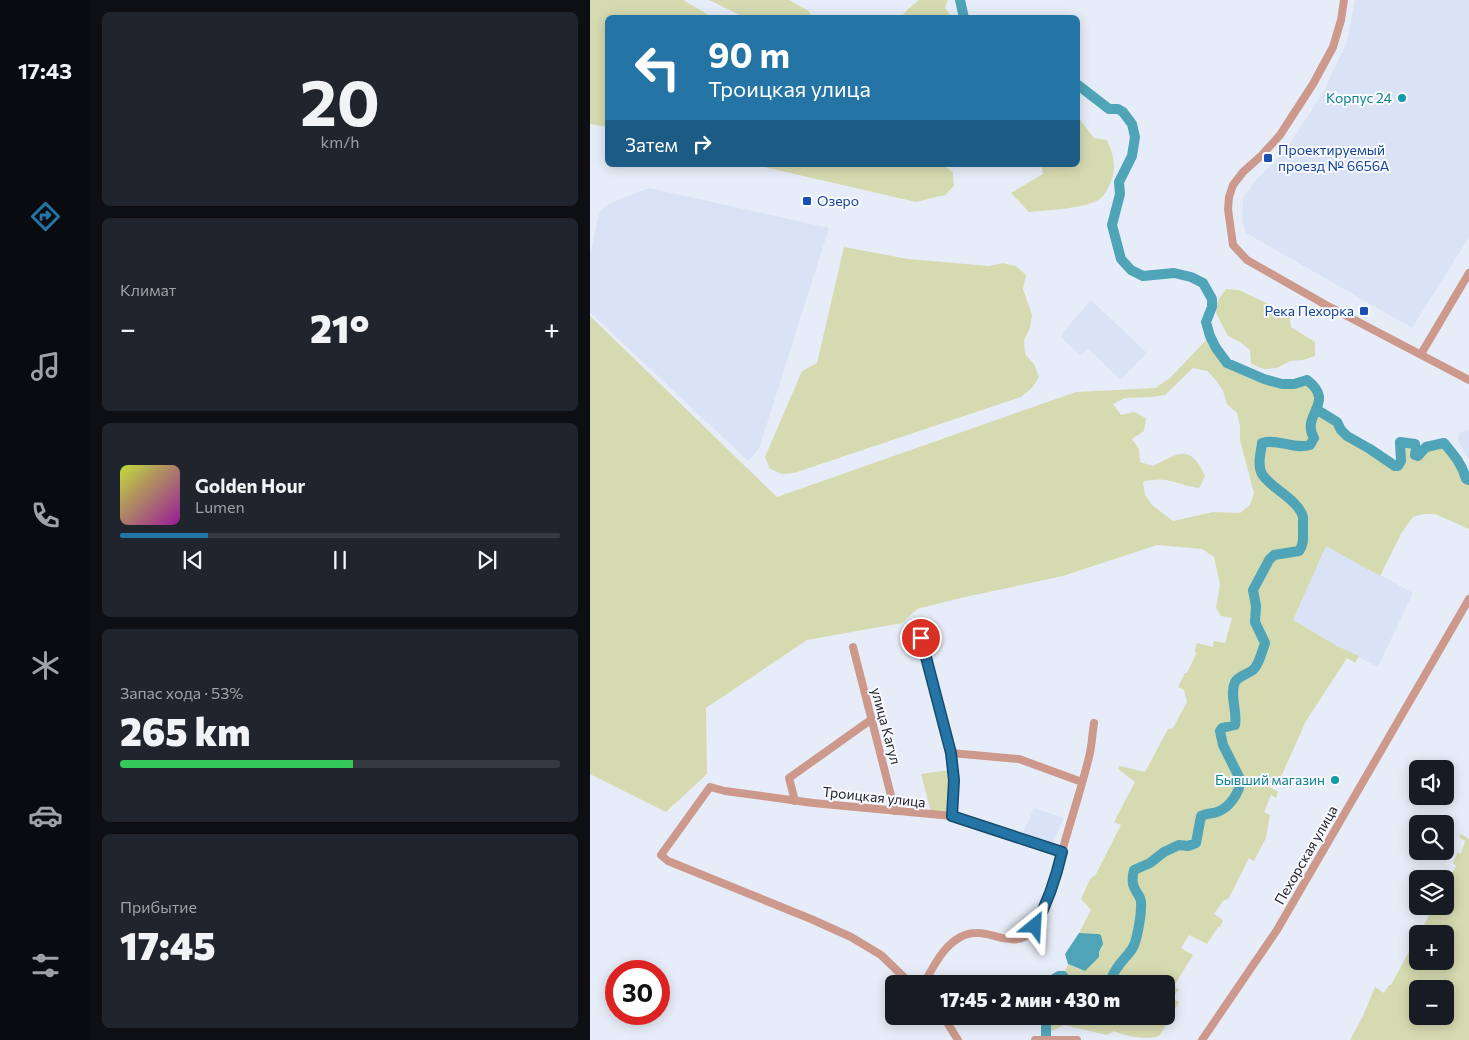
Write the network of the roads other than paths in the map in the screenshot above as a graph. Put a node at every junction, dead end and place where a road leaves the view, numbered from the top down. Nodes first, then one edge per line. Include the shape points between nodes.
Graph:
1 (1344, 0) edge
2 (1469, 273) edge
3 (1421, 354) junction
4 (1469, 380) edge
5 (1469, 599) edge
6 (918, 622) dead end
7 (853, 647) dead end
8 (872, 719) junction
9 (1094, 723) dead end
10 (951, 753) junction
11 (1082, 782) junction
12 (795, 800) junction
13 (895, 811) junction
14 (952, 816) junction
15 (1062, 852) junction
16 (902, 975) edge
17 (928, 975) edge
18 (949, 1025) edge
19 (1056, 1039) edge
20 (958, 1040) edge
21 (1036, 1040) edge
22 (1078, 1040) edge
23 (1202, 1040) edge

1 - 3 street via 1333,47 1312,84 1280,135 1233,186 1228,209 1233,245 1248,260
2 - 3 street
3 - 4 street
5 - 23 street, Пехорская улица via 1277,930
6 - 10 street
7 - 8 street, улица Кагул
8 - 12 street via 789,778
8 - 13 street, улица Кагул
9 - 11 street
10 - 11 street via 1019,760
10 - 14 street via 954,780
11 - 15 street
12 - 13 street, Троицкая улица
12 - 16 street, Троицкая улица via 710,787 661,854 668,861 851,937 881,955
13 - 14 street, Троицкая улица
14 - 15 street, Троицкая улица
15 - 17 street via 1046,904 1035,926 1025,937 1016,939 977,932 959,937
18 - 20 street
19 - 21 street
19 - 22 street

